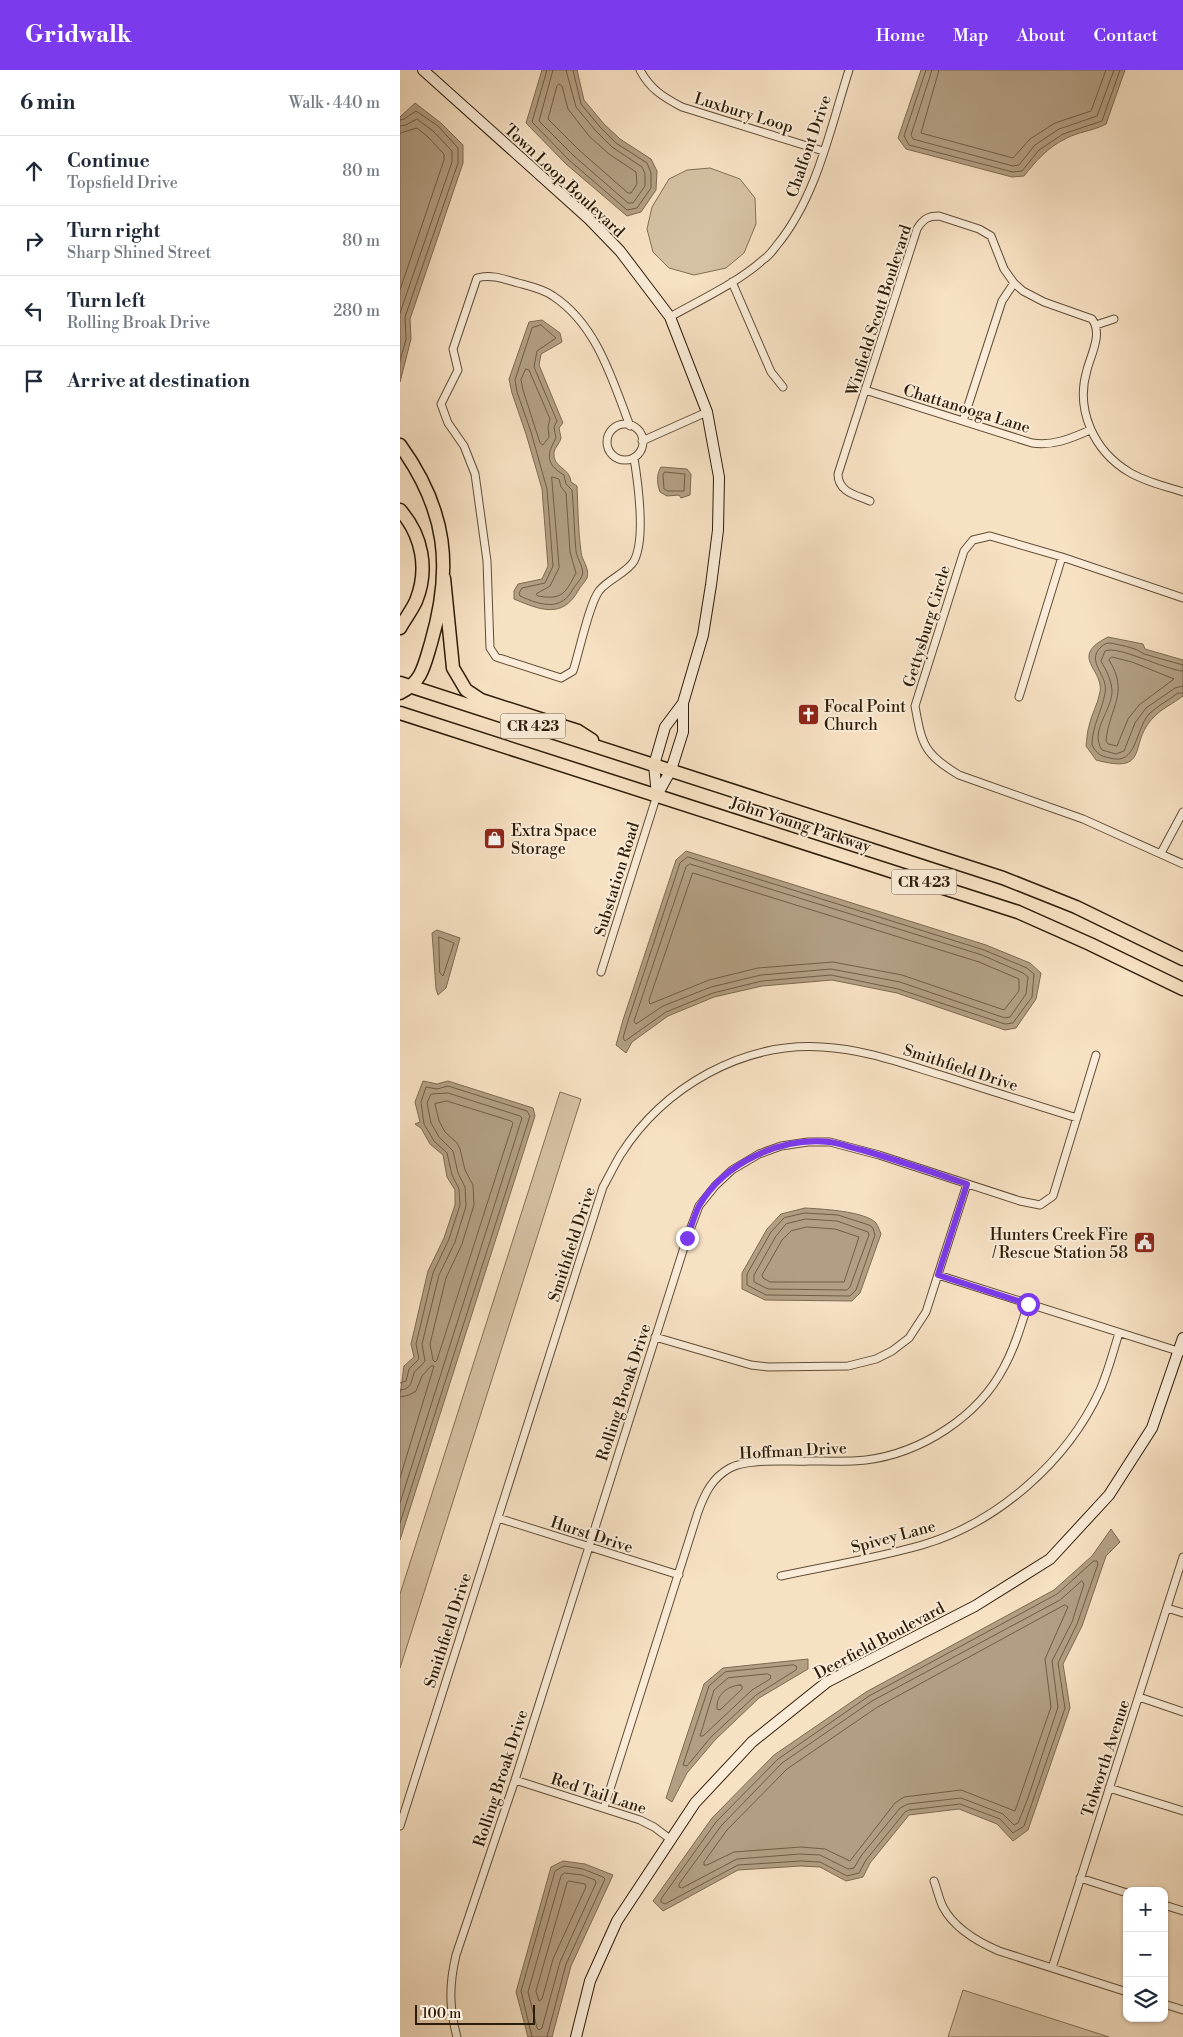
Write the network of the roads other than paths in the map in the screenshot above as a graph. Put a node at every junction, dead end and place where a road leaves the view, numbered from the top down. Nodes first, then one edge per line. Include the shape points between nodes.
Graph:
1 (423, 70) edge
2 (640, 70) edge
3 (849, 70) edge
4 (823, 151) junction
5 (732, 282) junction
6 (1014, 283) junction
7 (670, 317) junction
8 (1114, 319) dead end
9 (1096, 325) junction
10 (783, 387) dead end
11 (865, 390) junction
12 (707, 412) junction
13 (963, 421) junction
14 (630, 426) junction
15 (1090, 430) junction
16 (642, 441) junction
17 (400, 445) edge
18 (634, 458) junction
19 (1183, 492) edge
20 (870, 500) dead end
21 (400, 510) edge
22 (1062, 557) junction
23 (444, 578) junction
24 (1183, 598) edge
25 (400, 628) edge
26 (406, 685) edge
27 (400, 693) edge
28 (1020, 697) dead end
29 (683, 703) junction
30 (401, 714) edge
31 (612, 751) junction
32 (654, 765) junction
33 (671, 770) junction
34 (657, 795) junction
35 (1183, 812) edge
36 (1161, 853) junction
37 (1183, 864) edge
38 (1183, 959) edge
39 (602, 972) dead end
40 (1183, 990) edge
41 (1096, 1055) dead end
42 (1077, 1118) junction
43 (967, 1184) junction
44 (938, 1275) junction
45 (1028, 1304) junction
46 (1119, 1333) junction
47 (655, 1337) junction
48 (1183, 1338) edge
49 (1181, 1352) edge
50 (498, 1518) junction
51 (589, 1547) junction
52 (1183, 1557) edge
53 (678, 1575) junction
54 (782, 1576) dead end
55 (1167, 1608) junction
56 (1183, 1613) edge
57 (1139, 1697) junction
58 (1183, 1712) edge
59 (515, 1780) junction
60 (1109, 1788) junction
61 (604, 1808) junction
62 (1183, 1811) edge
63 (400, 1826) edge
64 (670, 1839) junction
65 (1080, 1878) junction
66 (934, 1880) dead end
67 (1123, 1892) edge
68 (1168, 1906) edge
69 (1183, 1911) edge
70 (1052, 1968) junction
71 (1123, 1991) edge
72 (1168, 2005) edge
73 (1183, 2010) edge
74 (457, 2037) edge
75 (576, 2037) edge

1 - 7 street, Town Loop Boulevard via 589,219 620,251
2 - 4 street, Luxbury Loop via 647,83 661,96 682,107
3 - 4 street, Chalfont Drive
4 - 5 street, Chalfont Drive via 804,204 786,233 766,259
5 - 7 street, Chalfont Drive
5 - 10 street via 771,372
6 - 9 street, Winfield Scott Boulevard via 1033,297 1086,316
6 - 11 street, Winfield Scott Boulevard via 1004,269 995,243 986,232 939,216 926,218 917,229
6 - 13 street via 1002,301
7 - 12 street, Town Loop Boulevard
8 - 9 street
9 - 15 street via 1097,333 1083,390
11 - 13 street, Chattanooga Lane
11 - 20 street, Winfield Scott Boulevard via 838,481 847,491
12 - 16 street
12 - 29 street, Town Loop Boulevard via 720,477 718,530 703,636
13 - 15 street, Chattanooga Lane via 1044,444 1067,440
14 - 16 street via 639,431
14 - 18 street via 613,428 607,445 617,458
14 - 18 street via 610,371 576,316 553,296 534,287 487,275 477,278 453,349 458,370 441,404 475,474 487,561 490,648 496,657 561,678 572,671 599,591 634,562 640,537
15 - 19 street via 1112,459 1129,473
16 - 18 street
17 - 23 highway via 419,473 435,510 443,550
21 - 25 highway via 414,530 423,563 420,589
22 - 24 street, Gettysburg Circle
22 - 28 street
22 - 36 street, Gettysburg Circle via 990,536 972,540 964,551 915,706 927,751 958,775 1075,816
23 - 26 highway via 437,622 424,666 419,678
23 - 31 highway via 453,668 466,690 481,700 578,731
26 - 27 highway
26 - 31 highway, John Young Parkway / CR 423
29 - 32 street, Town Loop Boulevard via 665,727
29 - 33 street, Town Loop Boulevard via 683,732
30 - 34 highway, John Young Parkway / CR 423
31 - 32 highway, John Young Parkway / CR 423
32 - 33 highway, John Young Parkway / CR 423
32 - 34 street, Town Loop Boulevard
33 - 34 street, Town Loop Boulevard
33 - 38 highway, John Young Parkway / CR 423 via 1003,878 1076,907
34 - 39 street, Substation Road
34 - 40 highway, John Young Parkway / CR 423 via 1018,912
35 - 36 street
36 - 37 street, Gettysburg Circle
41 - 42 street
42 - 43 street, Rolling Broak Drive via 1053,1196 1040,1205
42 - 50 street, Smithfield Drive via 894,1060 821,1047 779,1049 742,1058 705,1074 675,1093 644,1124 621,1154 603,1187
43 - 44 street
43 - 47 street, Rolling Broak Drive via 830,1142 781,1146 759,1154 732,1170 699,1206
44 - 45 street
44 - 47 street via 926,1312 909,1338 876,1359 848,1366 751,1365
45 - 46 street
45 - 53 street, Hoffman Drive via 1018,1338 987,1392 951,1426 932,1438 909,1449 866,1460 762,1461 732,1466 715,1478 704,1494
46 - 49 street
46 - 54 street, Spivey Lane via 1100,1390 1079,1427 1060,1453 1008,1501 980,1520 923,1544
47 - 51 street, Rolling Broak Drive
48 - 49 street, Deerfield Boulevard
49 - 64 street, Deerfield Boulevard via 1152,1428 1109,1495 1050,1559 975,1606 827,1682 752,1742 695,1803
50 - 51 street, Hurst Drive
50 - 63 street, Smithfield Drive
51 - 53 street, Hurst Drive
51 - 59 street, Rolling Broak Drive
52 - 55 street, Tolworth Avenue
53 - 61 street, Hoffman Drive
55 - 56 street
55 - 57 street, Tolworth Avenue
57 - 58 street
57 - 60 street, Tolworth Avenue
59 - 61 street, Red Tail Lane
59 - 74 street, Rolling Broak Drive via 450,1980 452,2018
60 - 62 street
60 - 65 street, Tolworth Avenue
61 - 64 street, Red Tail Lane via 640,1820
64 - 75 street, Deerfield Boulevard via 613,1929 590,1981
65 - 67 street
65 - 70 street, Tolworth Avenue
66 - 70 street via 944,1909 980,1943
68 - 69 street
70 - 71 street
72 - 73 street

